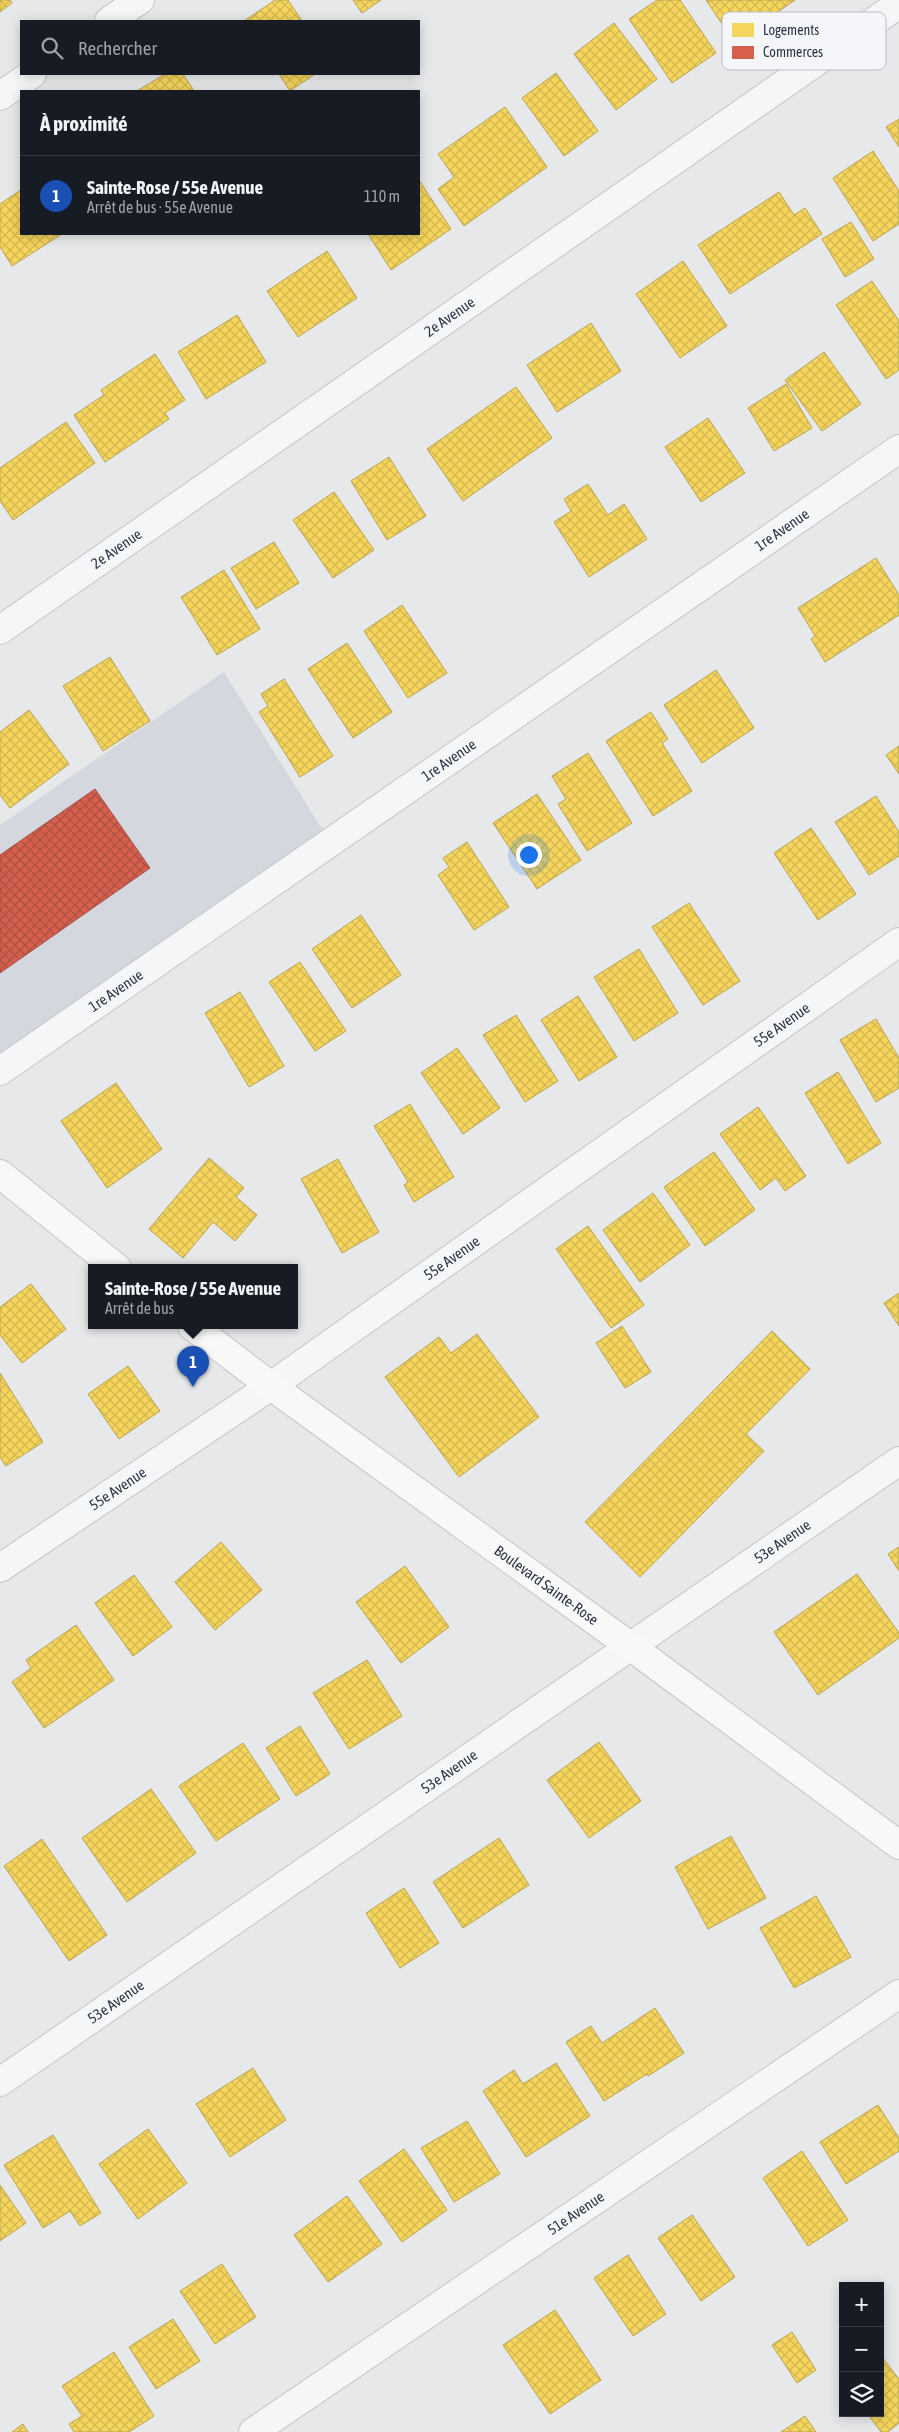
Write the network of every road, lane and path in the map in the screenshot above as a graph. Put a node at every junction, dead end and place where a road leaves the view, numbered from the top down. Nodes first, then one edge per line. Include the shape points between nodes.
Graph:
1 (140, 0) edge
2 (899, 4) edge
3 (886, 13) edge
4 (110, 20) edge
5 (804, 70) edge
6 (31, 75) edge
7 (0, 96) edge
8 (899, 449) edge
9 (0, 630) edge
10 (899, 942) edge
11 (0, 1071) edge
12 (0, 1174) edge
13 (112, 1264) edge
14 (196, 1329) edge
15 (271, 1386) junction
16 (899, 1460) edge
17 (0, 1568) edge
18 (630, 1646) junction
19 (899, 1845) edge
20 (899, 1994) edge
21 (0, 2082) edge
22 (253, 2432) edge

1 - 4 street
2 - 3 street, 2e Avenue
5 - 9 street, 2e Avenue
6 - 7 street
8 - 11 street, 1re Avenue
10 - 15 street, 55e Avenue
12 - 13 street
14 - 15 street, Boulevard Sainte-Rose
15 - 17 street, 55e Avenue
15 - 18 street, Boulevard Sainte-Rose
16 - 18 street, 53e Avenue
18 - 19 street, Boulevard Sainte-Rose
18 - 21 street, 53e Avenue
20 - 22 street, 51e Avenue

